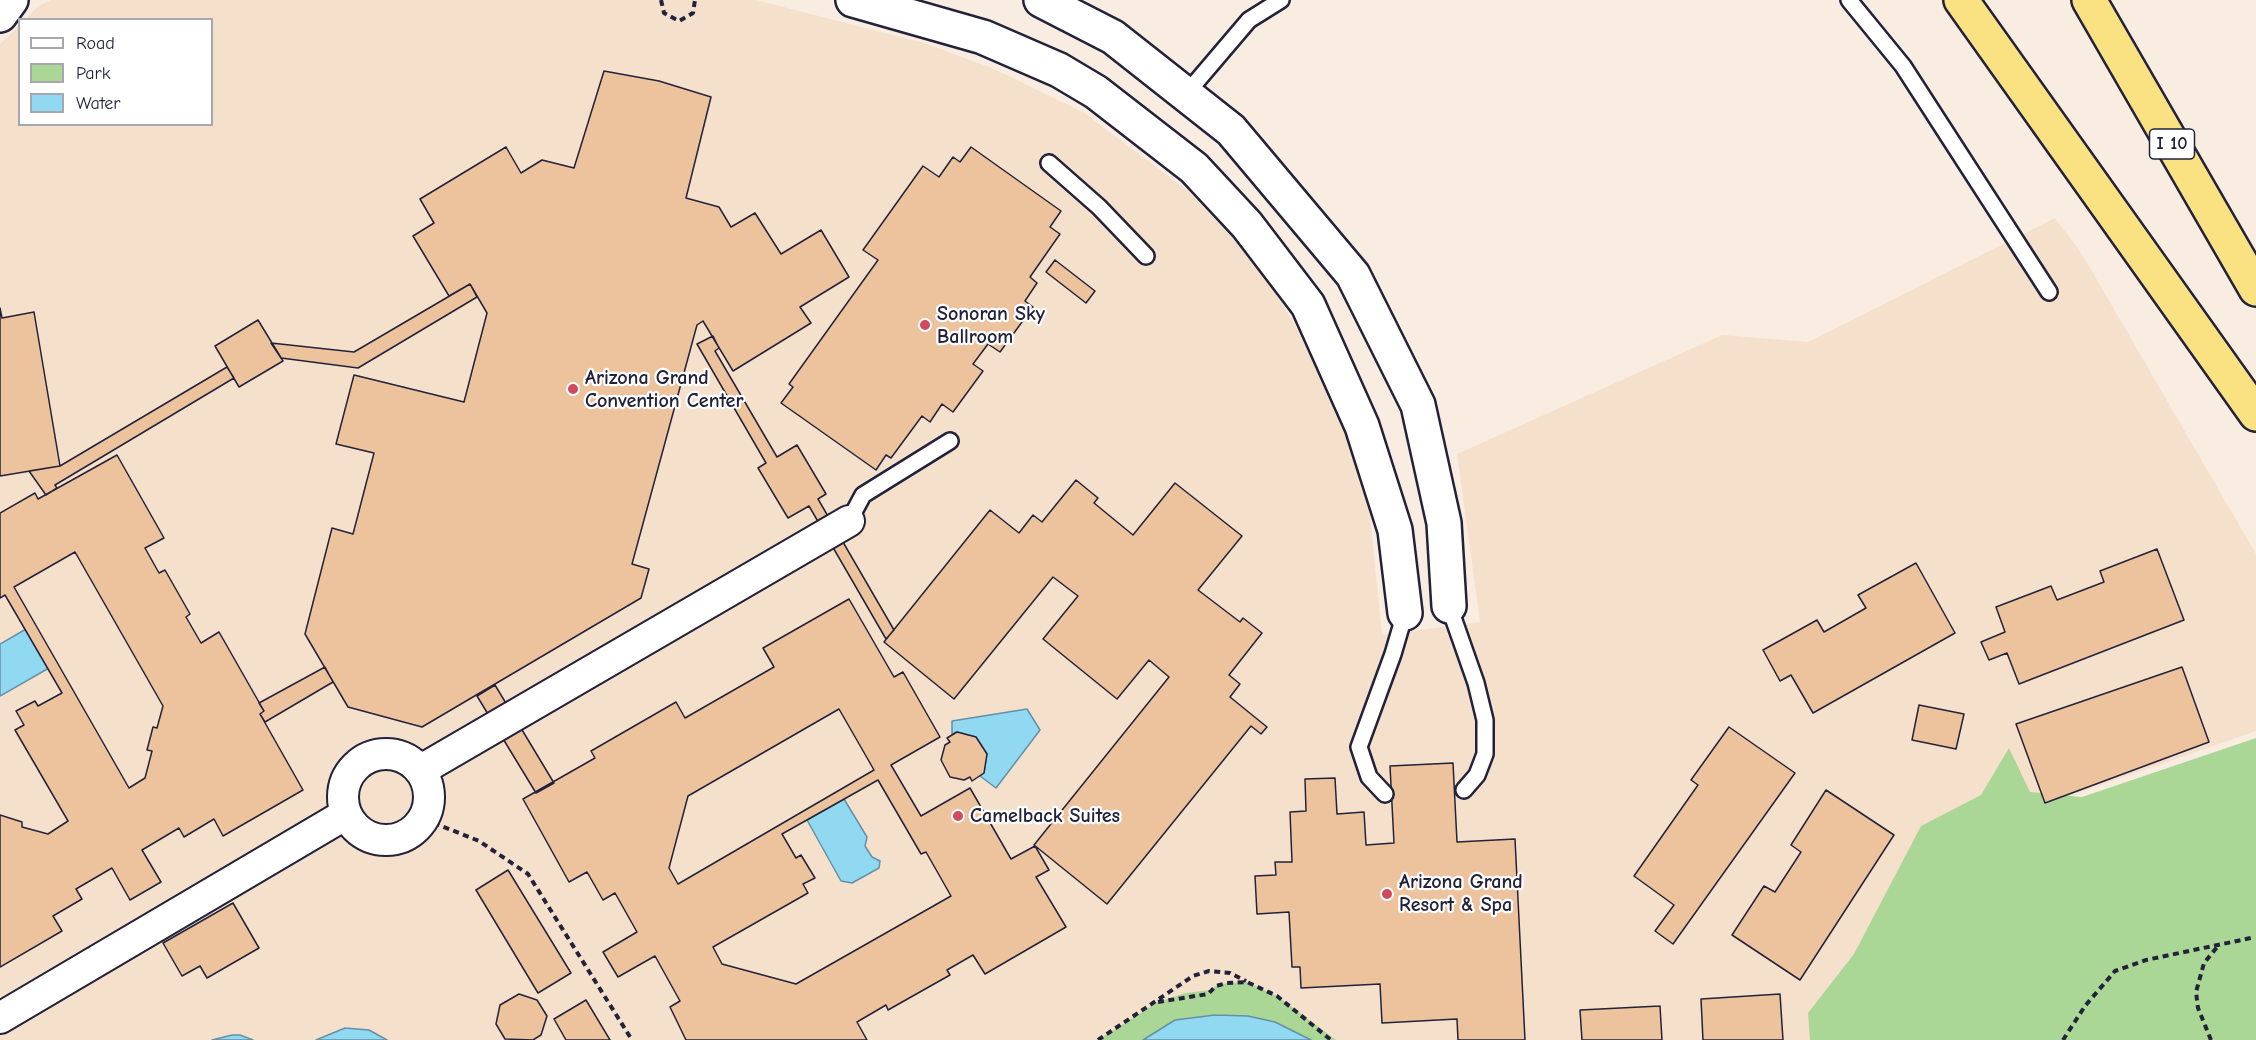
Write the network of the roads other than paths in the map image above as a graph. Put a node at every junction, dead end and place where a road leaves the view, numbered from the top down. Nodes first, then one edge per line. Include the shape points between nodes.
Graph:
1 (10, 0) edge
2 (853, 0) edge
3 (1041, 0) edge
4 (1281, 0) edge
5 (1850, 0) edge
6 (1961, 0) edge
7 (2089, 0) edge
8 (0, 15) edge
9 (1186, 94) junction
10 (1049, 164) dead end
11 (1146, 256) dead end
12 (2256, 289) edge
13 (2049, 292) dead end
14 (2256, 414) edge
15 (950, 441) dead end
16 (849, 520) joint
17 (1449, 606) joint
18 (1405, 614) joint
19 (421, 770) junction
20 (1464, 790) dead end
21 (1384, 794) dead end
22 (346, 814) junction
23 (0, 1018) edge

1 - 8 street
2 - 18 street via 983,37 1059,70 1113,104 1194,168 1247,225 1308,305 1362,426 1395,530
3 - 9 street via 1113,37
4 - 9 lane via 1249,20
5 - 13 lane via 1902,66
6 - 14 highway
7 - 12 highway, I 10
9 - 17 street via 1231,130 1358,285 1418,405 1444,524
10 - 11 lane via 1099,207
15 - 16 lane via 863,495
16 - 19 street
17 - 20 lane via 1485,720 1485,754 1478,775
18 - 21 lane via 1359,747 1369,777
19 - 22 street via 396,755 366,759 345,783
19 - 22 street via 430,794 424,819 403,837 383,840 364,835
22 - 23 street

